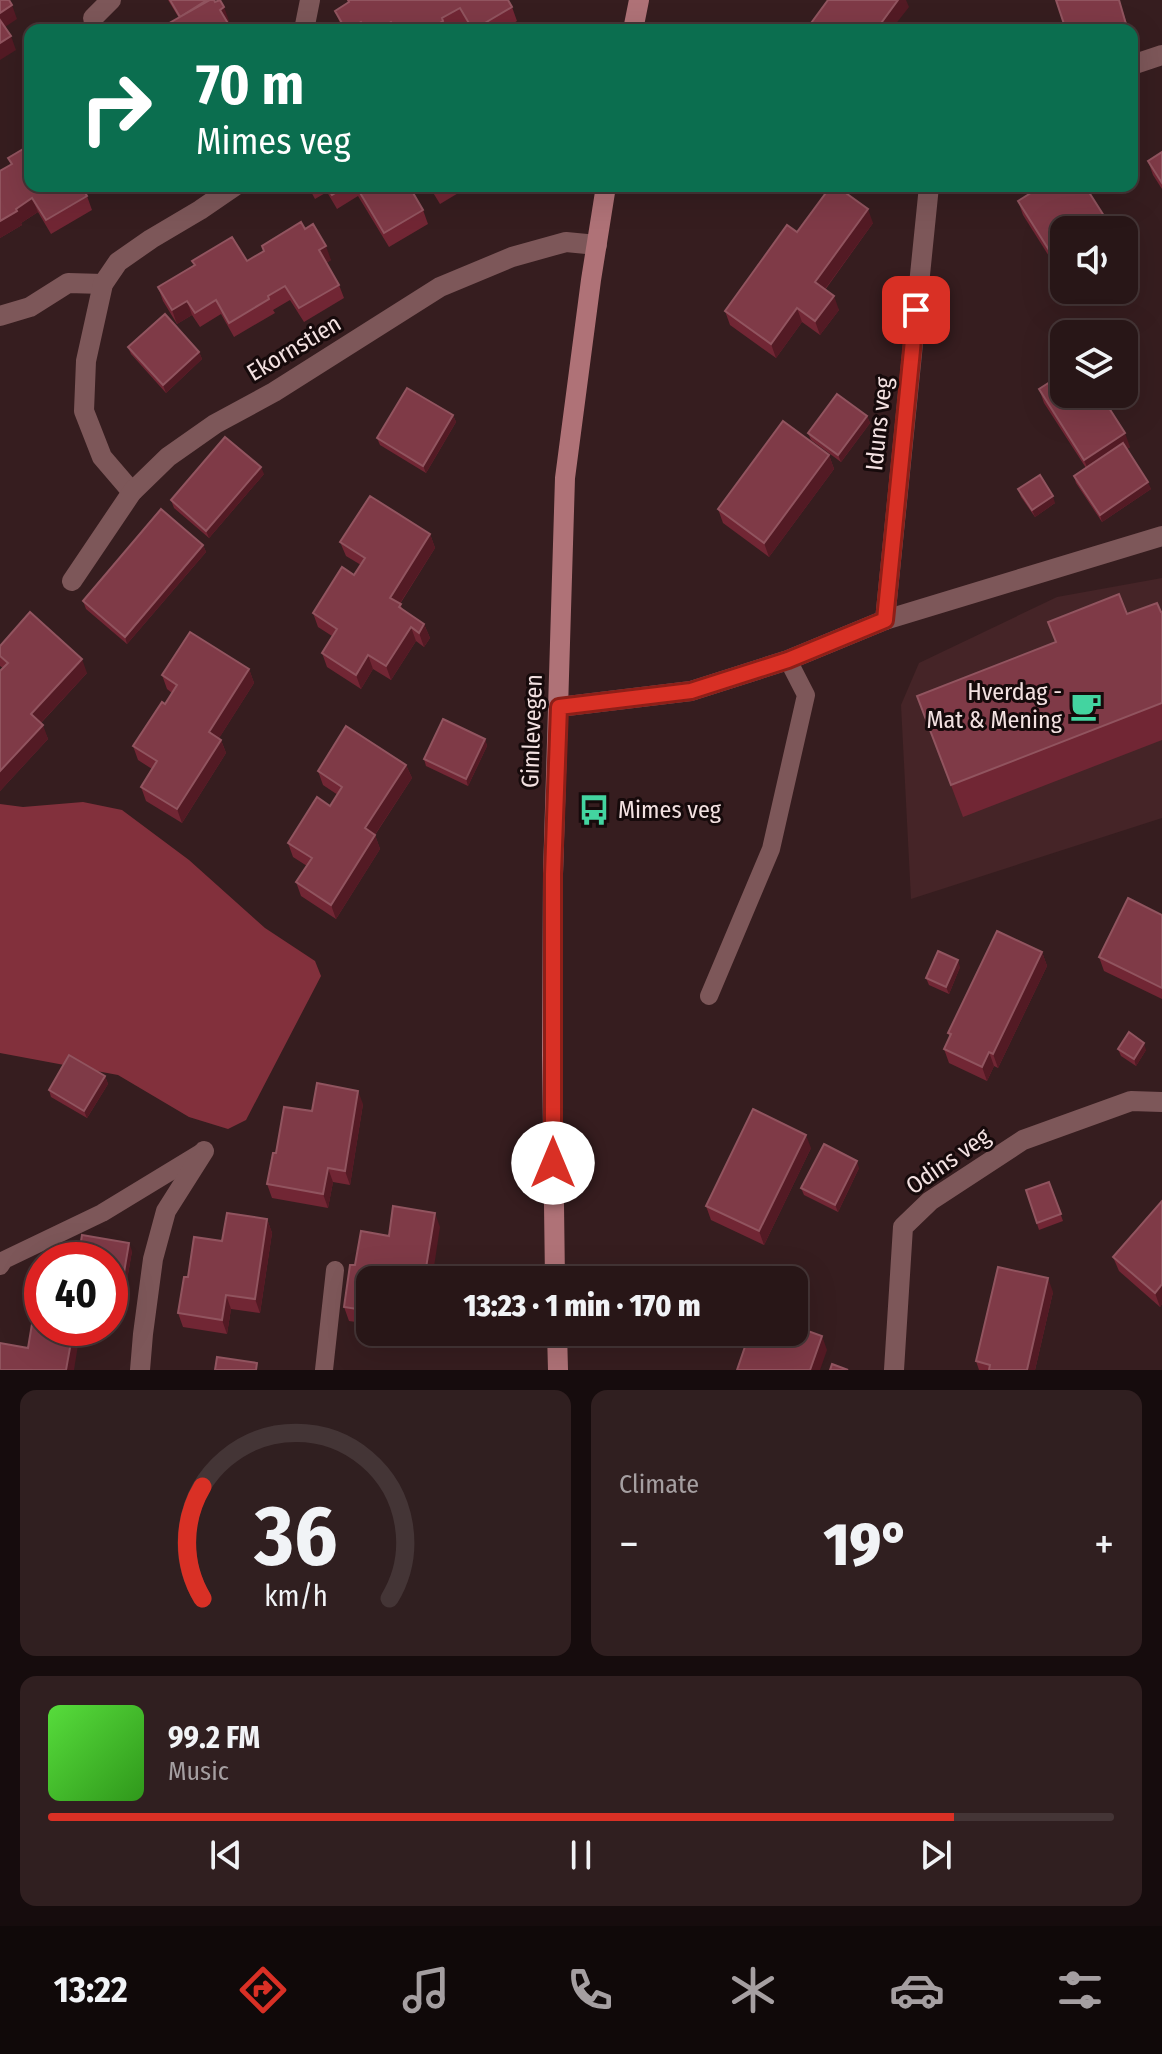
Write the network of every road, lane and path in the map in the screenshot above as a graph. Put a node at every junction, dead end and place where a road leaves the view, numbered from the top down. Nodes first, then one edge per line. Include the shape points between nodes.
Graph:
1 (111, 0) edge
2 (310, 0) edge
3 (639, 0) edge
4 (93, 18) dead end
5 (305, 24) edge
6 (634, 24) edge
7 (1162, 55) edge
8 (1138, 63) edge
9 (226, 192) edge
10 (605, 192) edge
11 (928, 192) edge
12 (597, 245) junction
13 (103, 284) junction
14 (0, 316) edge
15 (132, 492) junction
16 (1162, 536) edge
17 (72, 581) dead end
18 (885, 620) junction
19 (788, 660) junction
20 (559, 707) junction
21 (709, 996) dead end
22 (1162, 1102) edge
23 (204, 1151) joint
24 (0, 1266) edge
25 (555, 1266) edge
26 (335, 1270) dead end
27 (557, 1346) edge
28 (140, 1370) edge
29 (324, 1370) edge
30 (558, 1370) edge
31 (894, 1370) edge

1 - 4 street
2 - 5 street
3 - 6 street
7 - 8 street
9 - 13 street via 118,262
10 - 12 street, Gimlevegen
11 - 18 street, Iduns veg
12 - 15 street, Ekornstien via 566,242 512,257 440,287 215,424 168,457
12 - 20 street, Gimlevegen via 565,478
13 - 14 street via 68,283 30,307
13 - 15 street via 86,361 84,411 102,457
15 - 17 street, Ekornstien
16 - 18 street
18 - 19 street
19 - 20 street via 691,691
19 - 21 lane via 806,695 771,849
20 - 25 street, Gimlevegen via 553,874
22 - 31 street, Odins veg via 1131,1101 1023,1140 930,1201 903,1227
23 - 24 lane
23 - 28 street via 166,1211 153,1259
26 - 29 lane
27 - 30 street

